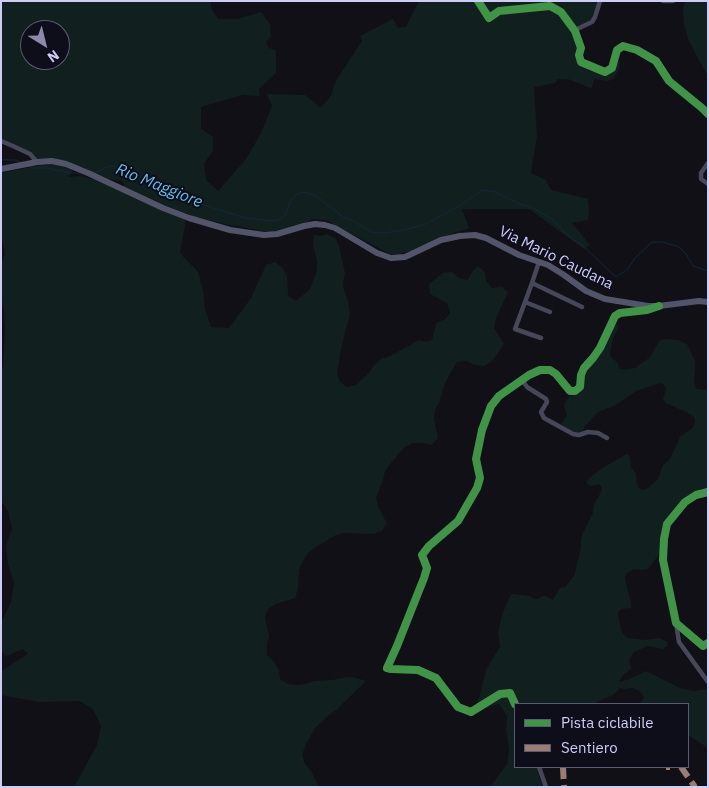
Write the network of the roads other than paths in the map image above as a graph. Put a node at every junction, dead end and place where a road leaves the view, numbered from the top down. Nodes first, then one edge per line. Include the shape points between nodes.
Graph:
1 (478, 1) edge
2 (600, 1) edge
3 (663, 1) edge
4 (673, 1) edge
5 (575, 31) junction
6 (708, 114) edge
7 (1, 142) edge
8 (37, 162) junction
9 (708, 163) edge
10 (1, 170) edge
11 (708, 184) edge
12 (539, 262) junction
13 (532, 282) junction
14 (525, 302) junction
15 (708, 302) edge
16 (659, 306) junction
17 (582, 307) dead end
18 (550, 312) dead end
19 (540, 338) dead end
20 (522, 380) junction
21 (607, 438) dead end
22 (708, 492) edge
23 (676, 623) junction
24 (708, 643) edge
25 (708, 682) edge
26 (515, 703) edge
27 (539, 768) edge
28 (546, 787) edge

1 - 5 street via 489,18 499,12 550,6 560,12
2 - 5 street via 592,22
3 - 4 street
5 - 6 street via 581,48 581,62 604,72 612,68 617,50 623,46 637,50 656,61 669,81
7 - 8 street via 30,154
8 - 10 main road, Via Mario Caudana
8 - 12 main road, Via Mario Caudana via 66,164 163,208 230,230 264,235 315,224 325,225 391,258 405,257 441,240 475,235
9 - 11 street via 701,179
12 - 13 street
12 - 16 main road, Via Mario Caudana via 586,291 606,299
13 - 14 street
13 - 17 street
14 - 18 street
14 - 19 street via 515,329
15 - 16 main road, Via Mario Caudana
16 - 20 street via 615,316 600,348 584,368 580,387 575,391 570,391 550,370 540,370
20 - 21 street via 546,399 541,412 544,418 573,434 598,433
20 - 26 street via 491,406 476,459 480,478 477,488 458,521 422,555 427,568 424,578 387,666 391,670 418,670 436,678 458,707 471,712 500,694 510,693
22 - 23 street via 685,502 667,524 663,560
23 - 24 street via 702,646
23 - 25 street via 679,642
27 - 28 street

